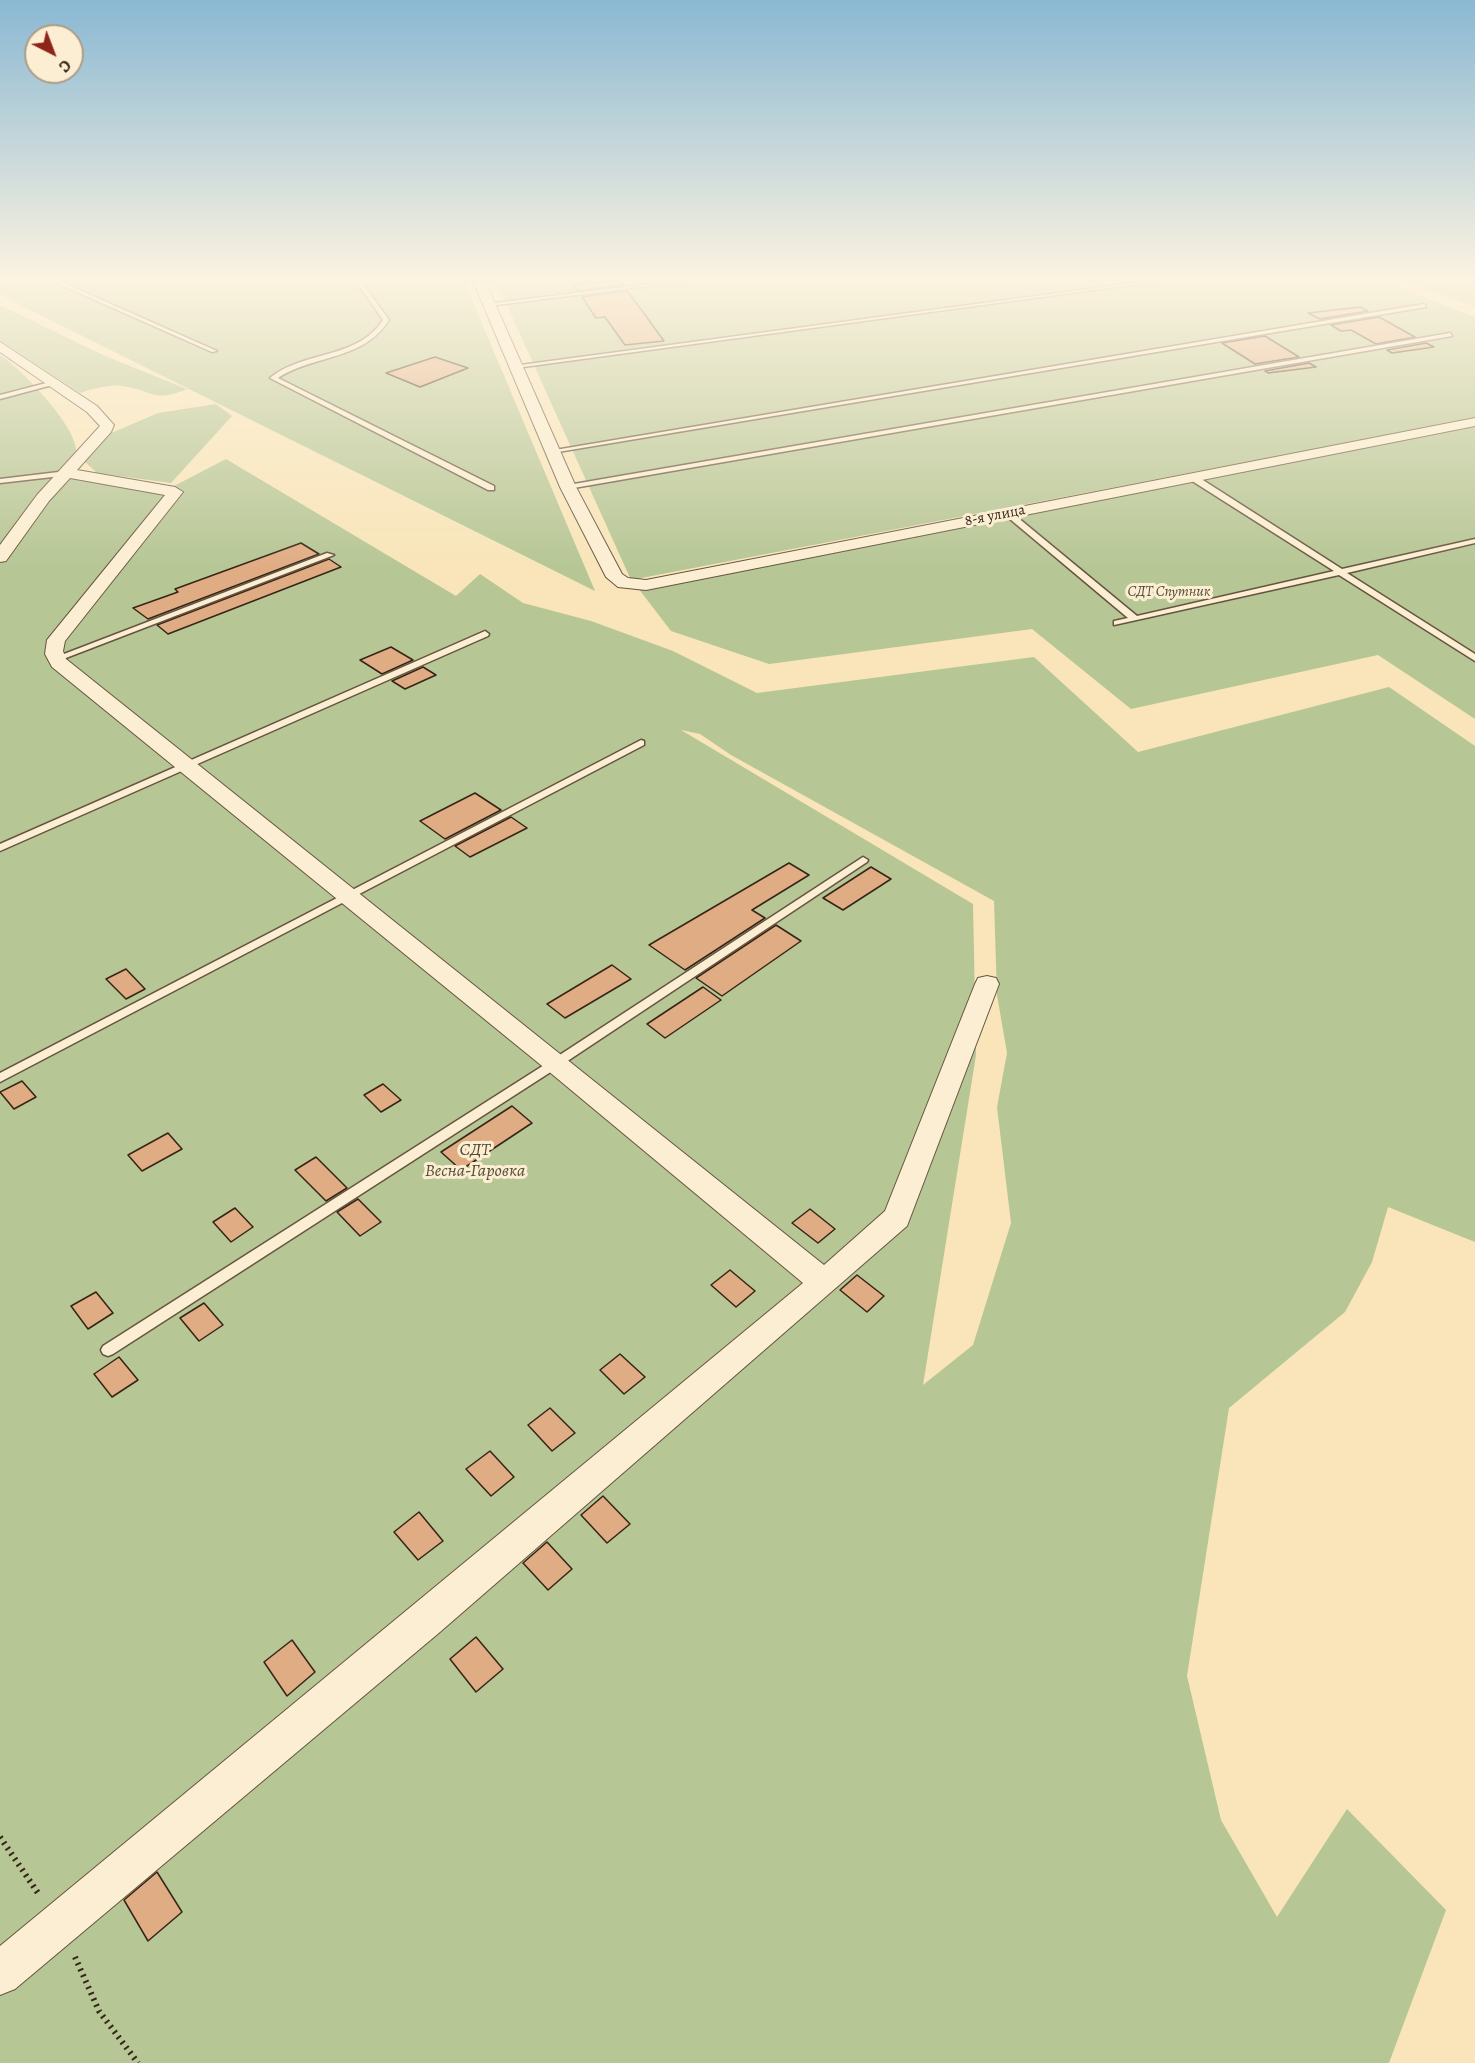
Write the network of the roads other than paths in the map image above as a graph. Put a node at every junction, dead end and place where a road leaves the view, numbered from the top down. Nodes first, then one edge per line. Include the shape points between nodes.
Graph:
1 (46, 377) edge
2 (275, 377) edge
3 (521, 377) edge
4 (995, 377) edge
5 (1205, 377) edge
6 (54, 383) junction
7 (0, 396) edge
8 (1475, 422) edge
9 (552, 451) junction
10 (66, 473) junction
11 (1192, 477) junction
12 (0, 481) edge
13 (568, 487) junction
14 (491, 488) dead end
15 (1008, 514) junction
16 (1475, 541) edge
17 (330, 555) dead end
18 (0, 557) edge
19 (1340, 572) junction
20 (1135, 619) junction
21 (1117, 623) dead end
22 (485, 634) dead end
23 (1475, 658) edge
24 (55, 659) junction
25 (641, 743) dead end
26 (185, 766) junction
27 (0, 848) edge
28 (863, 860) dead end
29 (347, 897) junction
30 (987, 984) dead end
31 (556, 1063) junction
32 (0, 1078) edge
33 (824, 1283) junction
34 (108, 1350) dead end
35 (0, 1974) edge

1 - 6 street
2 - 14 lane
3 - 9 street, 8-я улица
4 - 9 lane
5 - 13 lane
6 - 7 lane
6 - 10 street via 107,424
8 - 11 street, 8-я улица
9 - 13 street, 8-я улица
10 - 12 lane
10 - 18 street
10 - 24 street via 175,492 56,640
11 - 15 street, 8-я улица
11 - 19 lane
13 - 15 street, 8-я улица via 615,577 624,583 646,585
15 - 20 lane
16 - 19 lane
17 - 24 lane
19 - 20 lane
19 - 23 lane
20 - 21 lane
22 - 26 lane
24 - 26 street
25 - 29 lane
26 - 27 lane
26 - 29 street
28 - 31 lane
29 - 31 street
29 - 32 lane
30 - 33 street via 897,1218
31 - 33 street
31 - 34 lane
33 - 35 street

